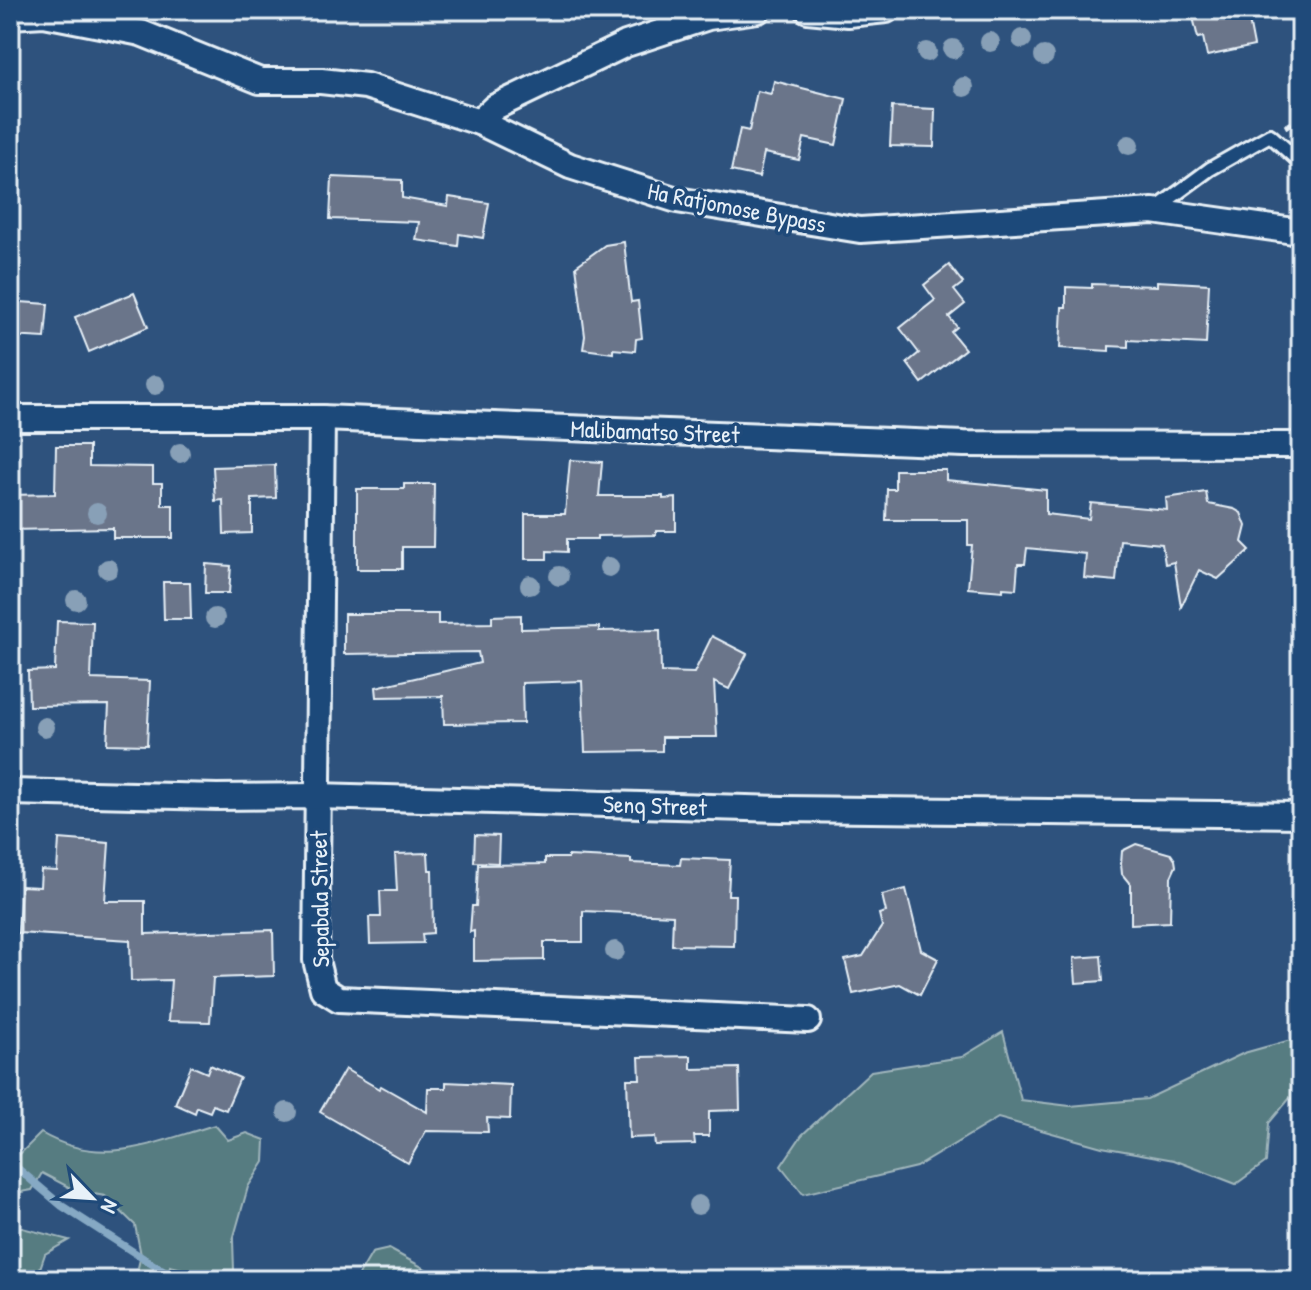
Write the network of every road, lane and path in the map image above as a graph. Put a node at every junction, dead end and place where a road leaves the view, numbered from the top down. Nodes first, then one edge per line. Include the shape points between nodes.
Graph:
1 (758, 10) edge
2 (808, 10) edge
3 (886, 10) edge
4 (10, 16) edge
5 (479, 122) junction
6 (1301, 163) edge
7 (1153, 211) junction
8 (1301, 232) edge
9 (10, 418) edge
10 (322, 418) junction
11 (1301, 445) edge
12 (10, 792) edge
13 (317, 796) junction
14 (1301, 815) edge
15 (808, 1020) dead end

1 - 5 street via 708,17 626,44 495,107
2 - 3 street
4 - 5 street, Ha Ratjomose Bypass via 44,14 141,33 260,81 366,86
5 - 7 street, Ha Ratjomose Bypass via 570,166 677,200 860,230
6 - 7 lane via 1270,135 1210,169
7 - 8 street, Ha Ratjomose Bypass
9 - 10 street, Malibamatso Street
10 - 11 street, Malibamatso Street via 964,444
10 - 13 street, Sepabala Street
12 - 13 street, Senq Street
13 - 14 street, Senq Street via 782,809
13 - 15 street, Sepabala Street via 316,960 323,989 339,999

